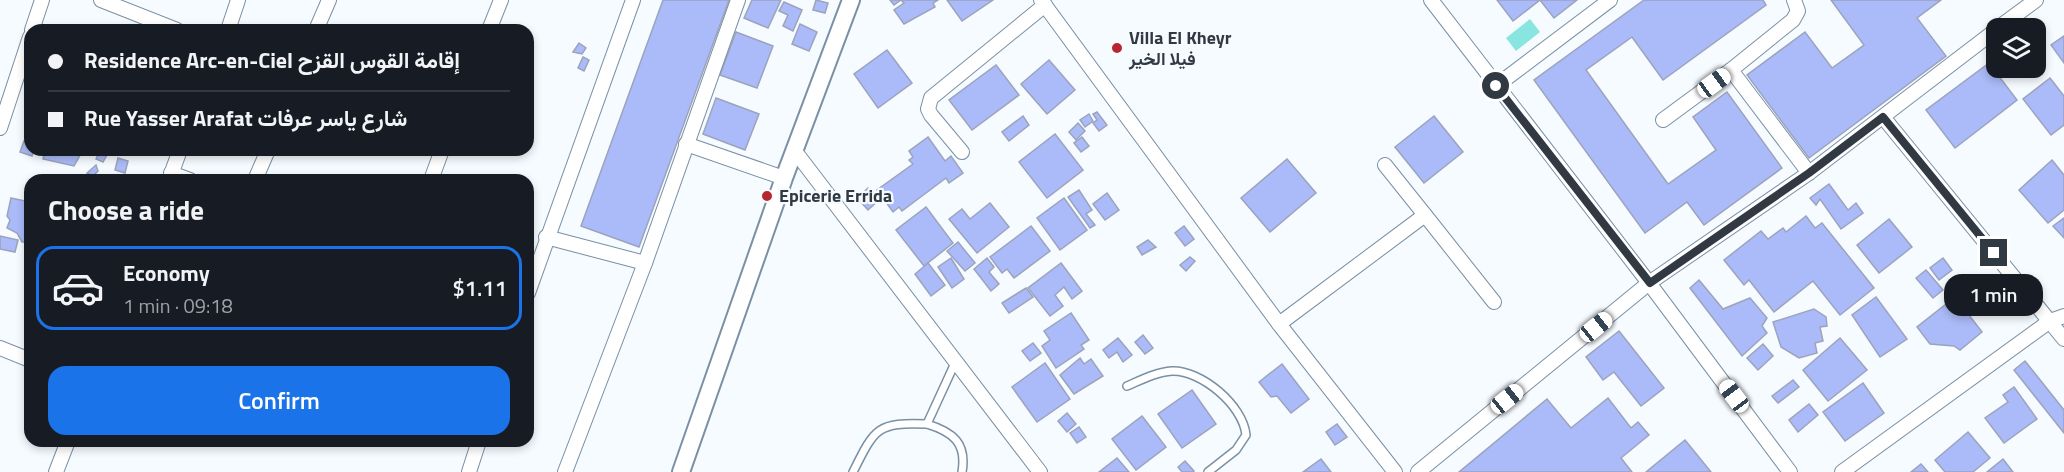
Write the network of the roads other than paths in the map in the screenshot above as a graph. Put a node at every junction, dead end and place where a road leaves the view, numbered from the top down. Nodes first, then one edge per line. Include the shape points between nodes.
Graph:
1 (42, 0) edge
2 (101, 0) edge
3 (238, 0) edge
4 (329, 0) edge
5 (501, 0) edge
6 (633, 0) edge
7 (738, 0) edge
8 (851, 0) edge
9 (1431, 0) edge
10 (1610, 0) edge
11 (1794, 0) edge
12 (2036, 0) edge
13 (1043, 3) edge
14 (2012, 18) edge
15 (34, 24) edge
16 (162, 24) edge
17 (230, 24) edge
18 (319, 24) edge
19 (491, 24) edge
20 (1986, 37) edge
21 (24, 55) edge
22 (1731, 70) junction
23 (0, 82) edge
24 (14, 85) junction
25 (1496, 86) junction
26 (1883, 117) junction
27 (1663, 120) dead end
28 (0, 128) edge
29 (686, 144) junction
30 (794, 150) junction
31 (962, 152) dead end
32 (178, 156) edge
33 (265, 156) edge
34 (440, 156) edge
35 (1385, 165) dead end
36 (1809, 173) junction
37 (171, 174) edge
38 (257, 174) edge
39 (433, 174) edge
40 (784, 178) junction
41 (1425, 215) junction
42 (546, 237) junction
43 (645, 263) junction
44 (534, 274) edge
45 (1650, 283) junction
46 (1494, 302) dead end
47 (2064, 316) edge
48 (2050, 321) junction
49 (1279, 324) junction
50 (2064, 339) edge
51 (0, 348) edge
52 (24, 358) edge
53 (955, 363) junction
54 (1127, 386) dead end
55 (927, 424) junction
56 (66, 447) edge
57 (477, 447) edge
58 (56, 472) edge
59 (469, 472) edge
60 (565, 472) edge
61 (681, 472) edge
62 (853, 472) edge
63 (962, 472) edge
64 (1040, 472) edge
65 (1208, 472) edge
66 (1395, 472) edge
67 (1418, 472) edge
68 (1791, 472) edge
69 (1842, 472) edge

1 - 15 street
2 - 16 street
3 - 17 street
4 - 18 street
5 - 19 street
6 - 42 street
7 - 29 street
8 - 30 street
9 - 25 street
10 - 25 street
11 - 22 street via 1798,11 1793,20
12 - 14 street
13 - 31 street via 931,98 931,115
13 - 49 street
20 - 26 street
21 - 24 street
22 - 27 street
22 - 36 street
23 - 24 street
24 - 28 street
25 - 45 street
26 - 36 street
26 - 48 street
29 - 40 street
29 - 43 street
30 - 40 street
30 - 53 street
32 - 37 street
33 - 38 street
34 - 39 street
35 - 41 street
36 - 45 street
40 - 61 street
41 - 46 street
41 - 49 street
42 - 43 street
42 - 44 street
43 - 60 street
45 - 67 street
45 - 68 street
47 - 48 street
48 - 50 street
48 - 69 street
49 - 66 street
51 - 52 street
53 - 55 lane
53 - 64 street
54 - 65 lane via 1173,371 1199,379 1228,402 1238,413 1246,435 1236,450
55 - 62 lane via 905,422 884,426 875,433
55 - 63 lane via 947,430 958,441 965,457
56 - 58 street
57 - 59 street

